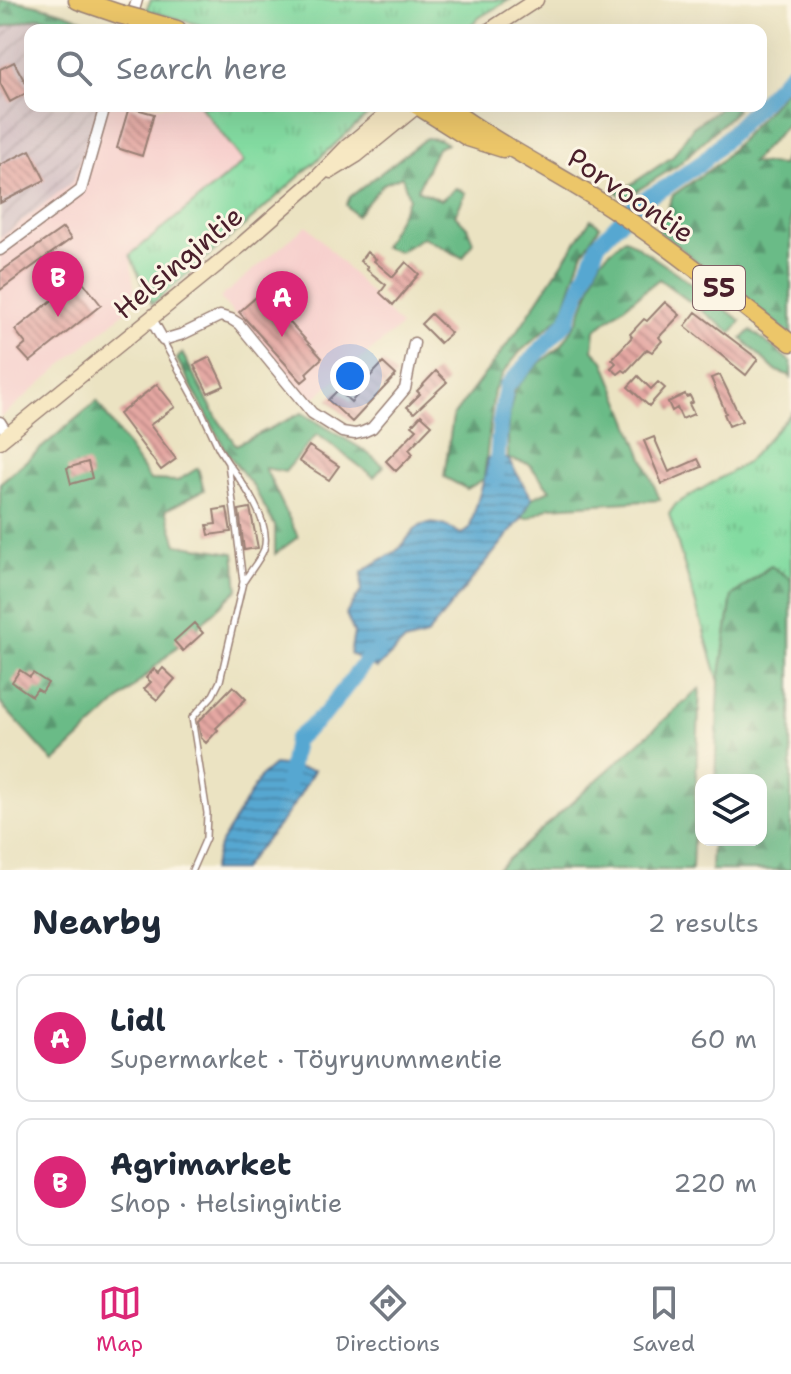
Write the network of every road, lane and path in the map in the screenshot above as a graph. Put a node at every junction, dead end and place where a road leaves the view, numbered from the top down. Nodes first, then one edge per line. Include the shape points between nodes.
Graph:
1 (78, 0) edge
2 (137, 0) edge
3 (536, 0) edge
4 (543, 0) edge
5 (124, 22) edge
6 (156, 24) edge
7 (499, 24) edge
8 (516, 24) edge
9 (103, 112) edge
10 (389, 112) edge
11 (410, 112) edge
12 (427, 112) edge
13 (455, 112) edge
14 (516, 153) junction
15 (313, 182) junction
16 (0, 250) edge
17 (151, 319) junction
18 (163, 340) junction
19 (414, 343) dead end
20 (791, 343) edge
21 (3, 432) edge
22 (228, 463) junction
23 (243, 582) junction
24 (192, 870) edge

1 - 5 highway
2 - 5 street
3 - 7 main road
4 - 8 main road
5 - 6 highway, bridge
9 - 16 street via 81,190
10 - 15 main road, Helsingintie
11 - 15 main road, Helsingintie
12 - 14 main road, Porvoontie / 55 via 468,138
13 - 14 main road, Porvoontie / 55
14 - 20 main road, Porvoontie / 55 via 647,233
15 - 17 main road, Helsingintie
17 - 18 street
17 - 21 main road, Helsingintie
18 - 19 street via 220,316 231,319 312,413 355,434 372,428 405,389
18 - 22 lane
22 - 23 lane
22 - 23 lane via 265,529 264,550
23 - 24 lane via 220,681 192,718 207,813 206,838

